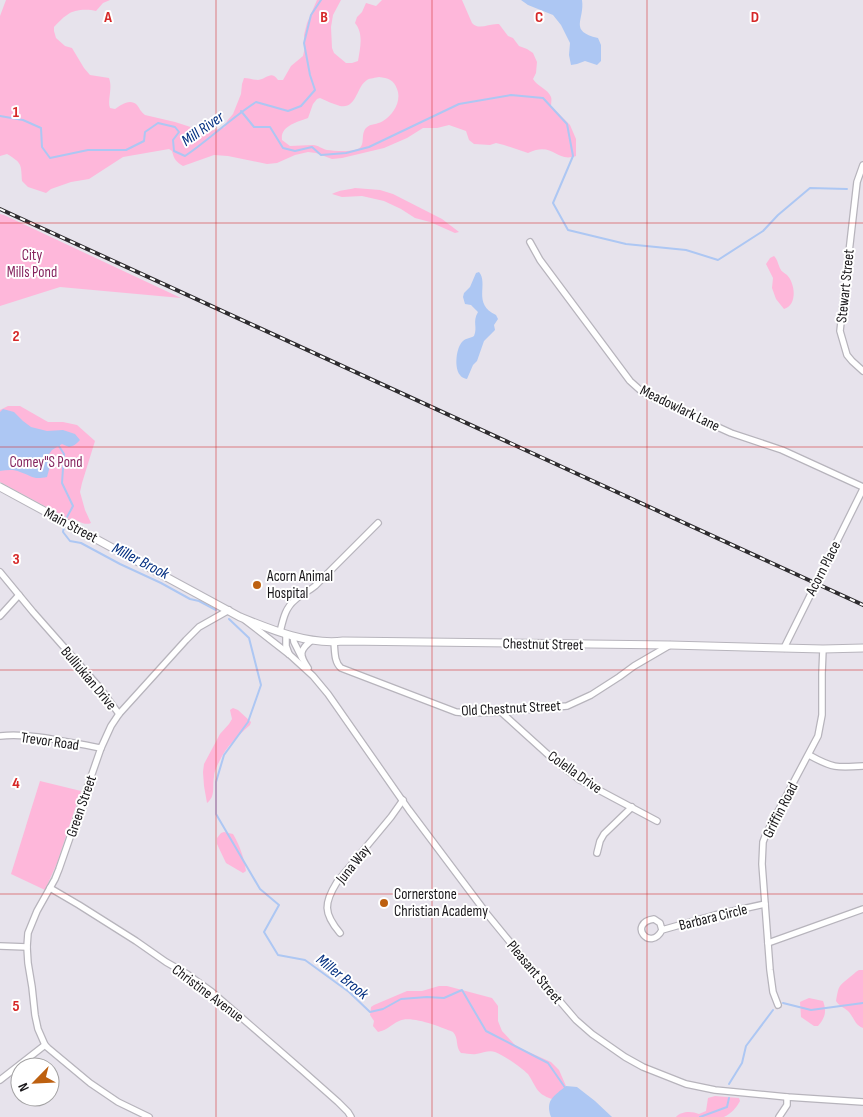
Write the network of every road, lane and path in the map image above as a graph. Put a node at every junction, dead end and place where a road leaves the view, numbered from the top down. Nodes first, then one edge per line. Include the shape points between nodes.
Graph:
1 (863, 166) edge
2 (530, 242) dead end
3 (863, 371) edge
4 (0, 486) edge
5 (863, 488) edge
6 (378, 524) dead end
7 (0, 572) edge
8 (19, 595) junction
9 (228, 610) junction
10 (0, 616) edge
11 (240, 617) junction
12 (286, 634) junction
13 (312, 640) junction
14 (334, 642) junction
15 (670, 645) junction
16 (784, 648) junction
17 (863, 648) edge
18 (823, 649) junction
19 (290, 655) junction
20 (303, 660) junction
21 (313, 676) junction
22 (501, 712) junction
23 (119, 714) junction
24 (0, 736) edge
25 (101, 748) junction
26 (808, 755) junction
27 (863, 766) edge
28 (403, 800) junction
29 (632, 807) junction
30 (657, 821) dead end
31 (597, 853) dead end
32 (50, 888) junction
33 (765, 904) junction
34 (863, 909) edge
35 (662, 930) dead end
36 (340, 933) dead end
37 (768, 944) junction
38 (0, 946) edge
39 (27, 947) junction
40 (778, 1005) dead end
41 (45, 1045) junction
42 (0, 1080) edge
43 (787, 1097) junction
44 (863, 1102) edge
45 (149, 1117) edge
46 (352, 1117) edge
47 (779, 1117) edge

1 - 3 street, Stewart Street via 856,182 840,331 852,361
2 - 5 street, Meadowlark Lane via 540,260 640,390 720,429 782,450
4 - 9 main road, Main Street
5 - 16 street, Acorn Place
6 - 12 street via 309,592 290,604 285,614
7 - 8 street, Bulliukian Drive
8 - 10 street
8 - 23 street, Bulliukian Drive
9 - 11 main road, Chestnut Street
9 - 23 street, Green Street via 199,627
11 - 12 main road, Chestnut Street
11 - 19 street, Pleasant Street
12 - 13 main road, Chestnut Street
12 - 19 street
12 - 20 street, Pleasant Street
13 - 14 main road, Chestnut Street
13 - 20 street via 302,648
14 - 15 main road, Chestnut Street
14 - 22 street, Old Chestnut Street via 336,662 341,668 456,712
15 - 16 main road, Chestnut Street
15 - 22 street, Old Chestnut Street via 578,702 567,706
16 - 18 main road, Chestnut Street
17 - 18 main road, Chestnut Street
18 - 26 street, Griffin Road via 821,722
19 - 21 street, Pleasant Street
20 - 21 street, Pleasant Street
21 - 28 street, Pleasant Street
22 - 29 street, Colella Drive via 580,780
23 - 25 street, Green Street
24 - 25 street, Trevor Road via 57,740
25 - 32 street, Green Street via 60,869
26 - 27 street via 834,767
26 - 33 street, Griffin Road via 763,842
28 - 36 street, Juna Way via 337,882 327,900 332,924
28 - 43 street, Pleasant Street via 487,914 576,1020 592,1034 625,1057 686,1084
29 - 30 street, Colella Drive
29 - 31 street via 604,834
32 - 39 street, Green Street via 33,920
32 - 46 street, Christine Avenue via 212,992
33 - 35 street, Barbara Circle
33 - 37 street, Griffin Road
34 - 37 street
37 - 40 street, Griffin Road via 771,982
38 - 39 street
39 - 41 street, Green Street via 35,1015
41 - 42 street
41 - 45 street via 108,1096
43 - 44 street, Pleasant Street
43 - 47 street via 787,1105

